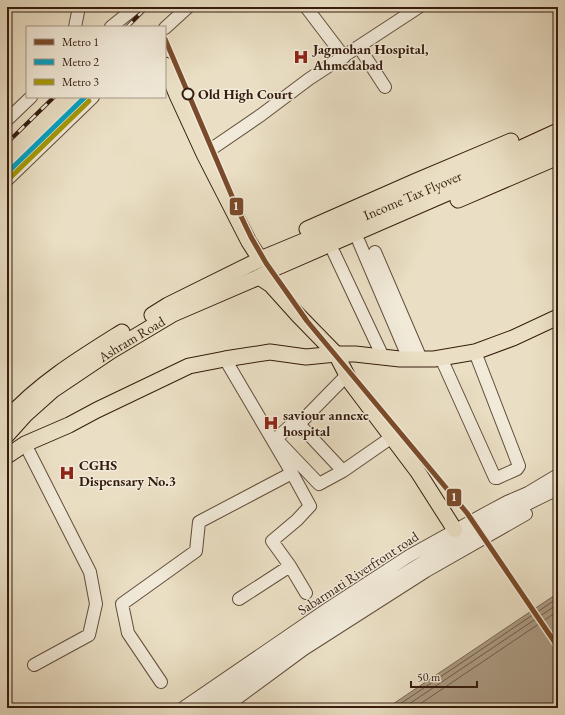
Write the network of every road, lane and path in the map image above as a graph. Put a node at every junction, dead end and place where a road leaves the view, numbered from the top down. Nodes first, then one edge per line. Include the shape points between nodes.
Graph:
1 (79, 7) edge
2 (136, 7) edge
3 (188, 7) edge
4 (306, 7) edge
5 (419, 7) edge
6 (76, 26) edge
7 (111, 26) edge
8 (166, 27) edge
9 (359, 47) junction
10 (344, 57) junction
11 (166, 68) edge
12 (385, 87) dead end
13 (30, 98) edge
14 (92, 98) edge
15 (7, 120) edge
16 (558, 120) edge
17 (558, 131) edge
18 (558, 145) edge
19 (204, 154) junction
20 (558, 157) edge
21 (7, 180) edge
22 (359, 242) junction
23 (375, 252) dead end
24 (334, 253) junction
25 (288, 255) junction
26 (266, 262) junction
27 (259, 277) junction
28 (558, 317) edge
29 (475, 352) junction
30 (336, 354) junction
31 (383, 357) junction
32 (441, 358) junction
33 (225, 359) junction
34 (415, 359) junction
35 (347, 376) junction
36 (7, 419) edge
37 (299, 424) junction
38 (7, 435) edge
39 (392, 438) junction
40 (25, 444) junction
41 (7, 456) edge
42 (343, 470) junction
43 (292, 473) junction
44 (558, 476) edge
45 (558, 489) edge
46 (533, 501) junction
47 (455, 530) junction
48 (290, 566) junction
49 (306, 593) dead end
50 (239, 599) dead end
51 (34, 665) dead end
52 (161, 682) dead end
53 (183, 708) edge
54 (203, 708) edge
55 (224, 708) edge

1 - 6 street
2 - 7 street
3 - 8 street
4 - 10 street
5 - 9 street
9 - 10 street
9 - 12 street
10 - 19 street
11 - 19 main road
13 - 15 street
14 - 21 street
16 - 26 main road via 272,243
17 - 25 main road, Income Tax Flyover via 352,221
18 - 25 main road, Income Tax Flyover
19 - 26 main road via 249,242
20 - 22 main road
22 - 24 main road
22 - 34 street
23 - 34 street
24 - 26 main road via 284,274
24 - 31 street
25 - 26 main road, Income Tax Flyover
26 - 27 main road, Ashram Road
26 - 36 main road, Ashram Road via 168,305 106,342 46,382
27 - 30 main road via 271,285
27 - 38 main road, Ashram Road via 173,314 111,351 53,390
28 - 29 main road
29 - 32 main road
29 - 32 street via 519,466 497,478
30 - 31 main road
30 - 33 main road via 306,357 270,352
30 - 35 main road
31 - 34 main road
32 - 34 main road
33 - 40 main road via 189,366
33 - 43 street
35 - 37 street
35 - 39 main road
37 - 42 street
37 - 42 street via 292,424 276,439 319,484
39 - 42 street
39 - 47 main road via 418,472
40 - 41 main road
40 - 51 street via 90,572 96,604 89,635
43 - 48 street via 310,506 272,541
43 - 52 street via 199,522 196,551 122,604 128,633
44 - 47 street, Sabarmati Riverfront road
45 - 46 street, Sabarmati Riverfront road
46 - 54 street, Sabarmati Riverfront road via 464,538 357,604
46 - 55 street via 528,512 413,579 304,650
47 - 53 street, Sabarmati Riverfront road via 353,592
48 - 49 street
48 - 50 street

